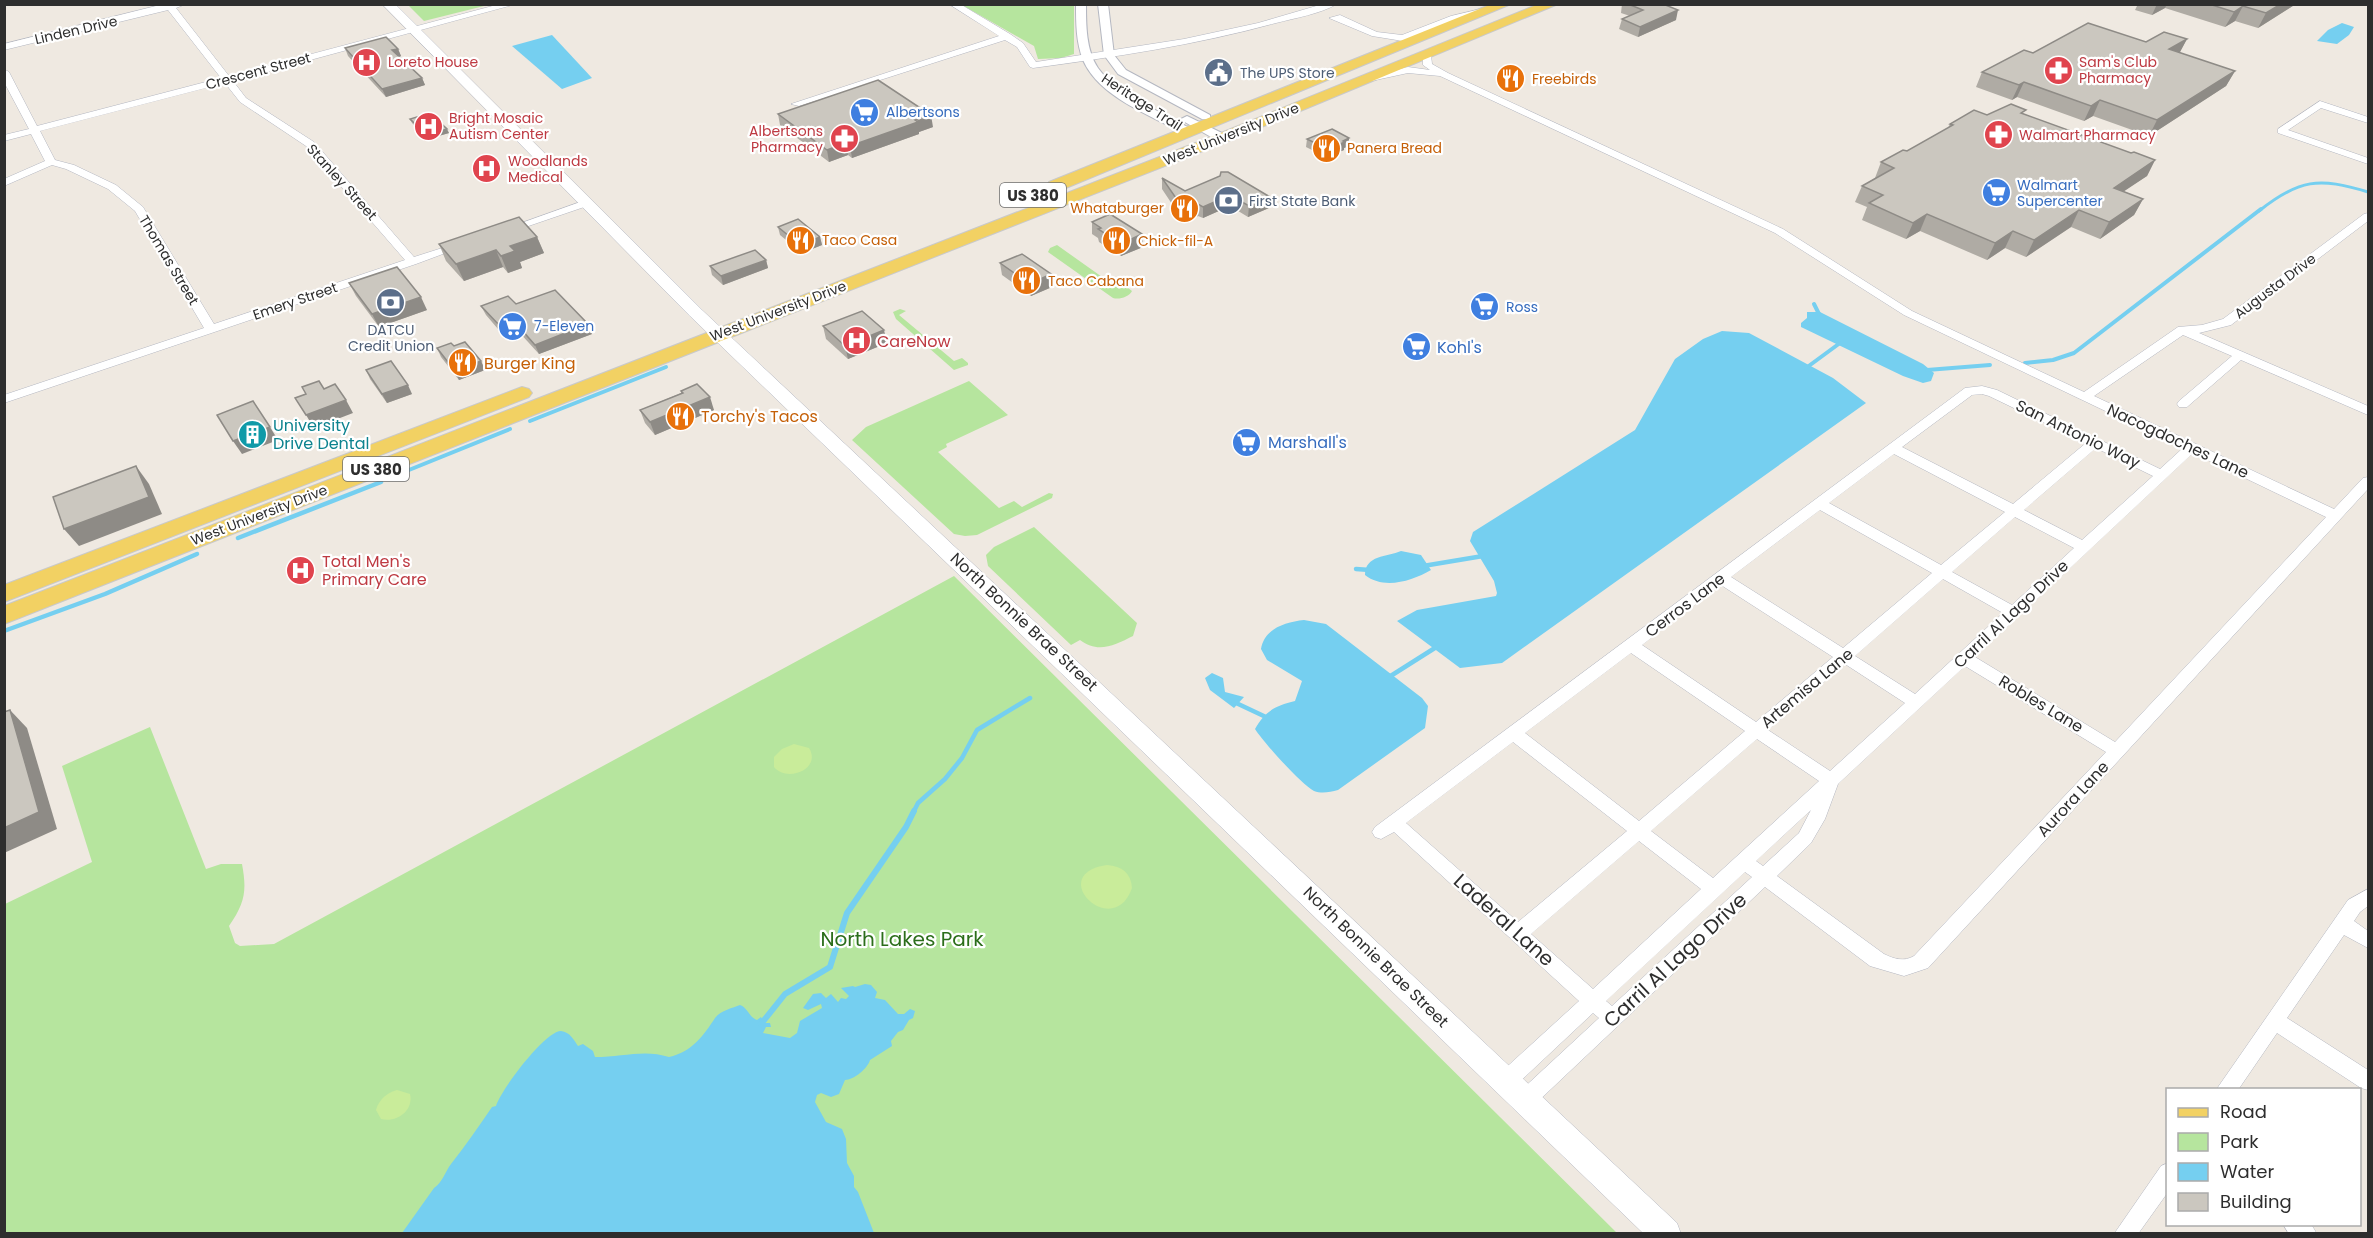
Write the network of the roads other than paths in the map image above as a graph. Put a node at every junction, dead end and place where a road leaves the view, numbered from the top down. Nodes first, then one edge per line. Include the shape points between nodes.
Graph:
1 (182, 4) edge
2 (388, 4) edge
3 (512, 4) edge
4 (953, 4) edge
5 (1081, 4) edge
6 (1103, 4) edge
7 (1333, 4) edge
8 (1552, 4) edge
9 (169, 6) edge
10 (1314, 7) edge
11 (1500, 7) edge
12 (1334, 18) junction
13 (414, 30) junction
14 (1007, 36) junction
15 (1405, 44) junction
16 (4, 47) edge
17 (1390, 50) junction
18 (1108, 55) junction
19 (1427, 55) junction
20 (1089, 57) junction
21 (4, 72) edge
22 (1445, 75) junction
23 (1371, 78) junction
24 (226, 79) junction
25 (796, 104) dead end
26 (2368, 120) edge
27 (1198, 125) junction
28 (34, 131) junction
29 (4, 138) edge
30 (1222, 138) junction
31 (2368, 161) edge
32 (51, 162) junction
33 (4, 183) edge
34 (586, 203) junction
35 (1032, 212) junction
36 (2368, 216) edge
37 (957, 224) dead end
38 (491, 235) edge
39 (917, 240) dead end
40 (469, 243) edge
41 (412, 262) junction
42 (712, 328) junction
43 (211, 329) junction
44 (2182, 330) junction
45 (2240, 356) junction
46 (1993, 393) joint
47 (2085, 398) junction
48 (4, 399) edge
49 (2183, 404) dead end
50 (2368, 411) edge
51 (2095, 442) junction
52 (1895, 448) junction
53 (2191, 448) junction
54 (2162, 475) junction
55 (2368, 481) edge
56 (1820, 504) junction
57 (2015, 511) junction
58 (2336, 516) junction
59 (205, 527) junction
60 (2084, 548) junction
61 (1943, 572) junction
62 (1722, 578) junction
63 (4, 594) edge
64 (2013, 612) junction
65 (4, 616) edge
66 (1631, 645) junction
67 (1844, 656) junction
68 (1964, 658) junction
69 (1916, 702) junction
70 (1757, 730) junction
71 (1513, 732) junction
72 (2117, 751) junction
73 (1831, 781) junction
74 (1388, 827) joint
75 (1638, 831) junction
76 (1745, 862) junction
77 (1765, 877) junction
78 (1714, 889) junction
79 (2368, 897) edge
80 (2342, 924) junction
81 (1518, 933) junction
82 (2368, 940) edge
83 (1594, 1001) junction
84 (1613, 1019) junction
85 (2274, 1020) junction
86 (2368, 1081) edge
87 (2227, 1088) edge
88 (1516, 1090) junction
89 (2166, 1176) edge
90 (1666, 1233) edge
91 (2125, 1233) edge

1 - 9 street, Linden Drive
2 - 13 main road, North Bonnie Brae Street
3 - 13 street, Crescent Street
4 - 14 street
5 - 20 street, Heritage Trail via 1081,30
6 - 18 street, Heritage Trail
7 - 10 street
8 - 19 main road, West University Drive / US 380
9 - 16 street, Linden Drive
9 - 24 street, Stanley Street
10 - 12 street
10 - 18 street via 1167,46
11 - 12 street via 1454,18 1403,38 1375,34
11 - 15 main road
12 - 17 street via 1333,21
13 - 24 street, Crescent Street
13 - 34 main road, North Bonnie Brae Street
14 - 20 street via 1027,52 1033,65
14 - 25 street
15 - 17 main road
15 - 30 main road via 1343,82 1234,127
17 - 27 main road, West University Drive via 1337,72 1319,73
18 - 20 street
18 - 27 street, Heritage Trail via 1122,72
19 - 22 street via 1428,65
19 - 23 main road, West University Drive / US 380
20 - 27 street, Heritage Trail via 1097,72 1134,101
21 - 28 street
22 - 23 street via 1408,70
22 - 47 street, Nacogdoches Lane via 1779,231 1908,313
23 - 30 main road, West University Drive / US 380
24 - 28 street, Crescent Street
24 - 41 street, Stanley Street via 243,100 310,144
26 - 31 street via 2320,104 2282,131
27 - 30 street, Heritage Trail
27 - 35 main road via 1198,133 1192,139 1078,186
27 - 37 main road, West University Drive / US 380
28 - 29 street, Crescent Street
28 - 32 street
30 - 35 main road, West University Drive / US 380
32 - 33 street
32 - 43 street, Thomas Street via 106,183 139,209
34 - 38 street
34 - 42 main road, North Bonnie Brae Street
35 - 42 main road, West University Drive / US 380
36 - 44 street, Augusta Drive via 2227,322
39 - 42 main road, West University Drive / US 380
40 - 41 street, Emery Street
41 - 43 street, Emery Street
42 - 59 main road, West University Drive / US 380
42 - 88 main road, North Bonnie Brae Street
43 - 48 street, Emery Street
44 - 45 street
44 - 47 street, Augusta Drive
45 - 49 street
45 - 50 street
46 - 51 street, San Antonio Way
46 - 52 street, Cerros Lane via 1969,391
47 - 53 street, Nacogdoches Lane
51 - 54 street, San Antonio Way
51 - 57 street, Artemisa Lane
52 - 56 street, Cerros Lane
52 - 57 street
53 - 54 street, Carril Al Lago Drive
53 - 58 street, Nacogdoches Lane
54 - 60 street, Carril Al Lago Drive
55 - 58 street, Aurora Lane
56 - 61 street
56 - 62 street, Cerros Lane
57 - 60 street
57 - 61 street, Artemisa Lane
58 - 72 street, Aurora Lane
59 - 63 main road, West University Drive / US 380
59 - 65 main road, West University Drive / US 380
60 - 64 street, Carril Al Lago Drive
61 - 64 street
61 - 67 street, Artemisa Lane
62 - 66 street, Cerros Lane
62 - 67 street
64 - 68 street, Carril Al Lago Drive
66 - 70 street
66 - 71 street, Cerros Lane
67 - 69 street
67 - 70 street, Artemisa Lane
68 - 69 street, Carril Al Lago Drive
68 - 72 street, Robles Lane
69 - 73 street, Carril Al Lago Drive
70 - 73 street
70 - 75 street, Artemisa Lane
71 - 74 street, Cerros Lane
71 - 75 street
72 - 77 street, Aurora Lane via 1912,968 1902,969 1877,960
73 - 76 street, Carril Al Lago Drive
73 - 77 street, Carril Al Lago Drive via 1805,838
74 - 81 street, Laderal Lane
75 - 78 street
75 - 81 street, Artemisa Lane
76 - 77 street, Aurora Lane
76 - 78 street, Carril Al Lago Drive
77 - 84 street, Carril Al Lago Drive
78 - 83 street, Carril Al Lago Drive
79 - 80 street via 2354,906
80 - 82 street
80 - 85 street
81 - 83 street, Laderal Lane
83 - 84 street, Laderal Lane
83 - 88 street, Carril Al Lago Drive
84 - 88 street, Carril Al Lago Drive
85 - 86 street
85 - 87 street
88 - 90 main road, North Bonnie Brae Street
89 - 91 street

